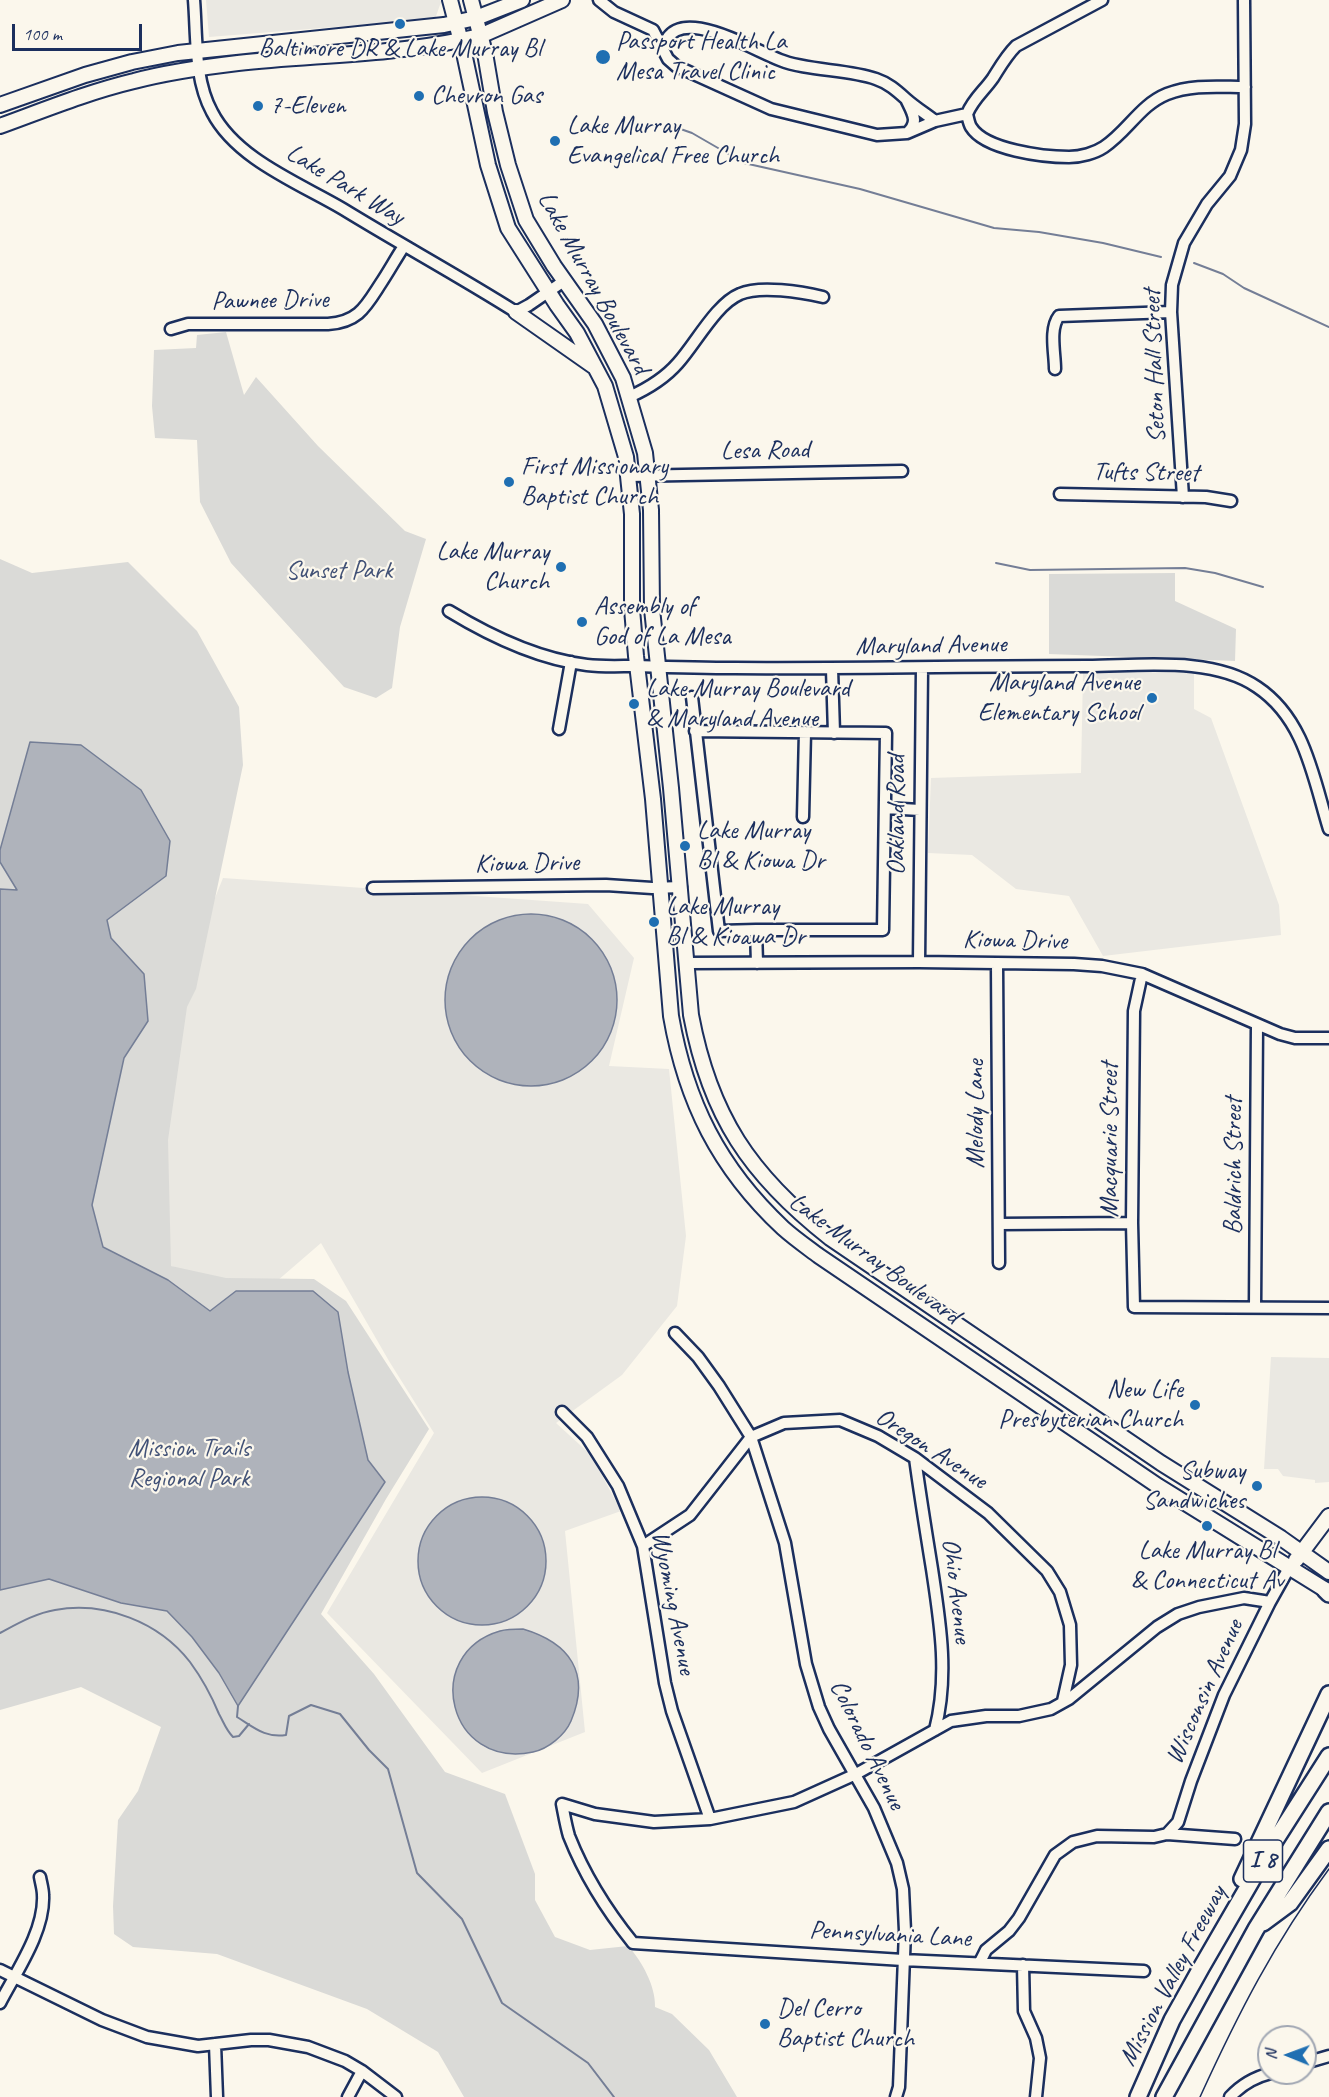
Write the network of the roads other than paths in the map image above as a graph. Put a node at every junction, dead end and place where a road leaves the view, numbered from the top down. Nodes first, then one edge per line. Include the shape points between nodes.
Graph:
1 (194, 0) edge
2 (450, 0) edge
3 (471, 0) edge
4 (522, 0) edge
5 (562, 0) edge
6 (599, 0) edge
7 (1102, 0) edge
8 (1244, 0) edge
9 (476, 18) junction
10 (457, 22) junction
11 (677, 22) junction
12 (660, 27) junction
13 (480, 36) junction
14 (461, 40) junction
15 (198, 50) junction
16 (663, 50) junction
17 (200, 69) junction
18 (85, 75) junction
19 (1245, 87) junction
20 (93, 92) junction
21 (906, 99) junction
22 (0, 105) edge
23 (967, 114) junction
24 (935, 121) junction
25 (0, 126) edge
26 (908, 133) junction
27 (404, 246) junction
28 (564, 281) junction
29 (548, 292) junction
30 (823, 297) dead end
31 (516, 312) junction
32 (1171, 312) junction
33 (171, 329) dead end
34 (595, 367) junction
35 (1055, 369) dead end
36 (629, 397) junction
37 (902, 471) dead end
38 (628, 476) junction
39 (647, 476) junction
40 (1060, 494) dead end
41 (1183, 496) junction
42 (1231, 501) dead end
43 (449, 611) dead end
44 (571, 662) junction
45 (637, 666) junction
46 (657, 668) junction
47 (832, 669) junction
48 (922, 669) junction
49 (692, 698) dead end
50 (559, 729) dead end
51 (695, 731) junction
52 (806, 732) junction
53 (834, 733) junction
54 (885, 808) junction
55 (920, 810) junction
56 (803, 818) dead end
57 (1329, 829) edge
58 (661, 887) junction
59 (681, 887) junction
60 (373, 888) dead end
61 (756, 930) junction
62 (919, 962) junction
63 (687, 963) junction
64 (757, 963) junction
65 (997, 964) junction
66 (1142, 974) junction
67 (1257, 1025) junction
68 (1329, 1038) edge
69 (1132, 1223) junction
70 (999, 1224) junction
71 (999, 1263) dead end
72 (1255, 1307) junction
73 (1329, 1308) edge
74 (675, 1333) dead end
75 (1043, 1383) junction
76 (1032, 1401) junction
77 (562, 1412) dead end
78 (751, 1437) junction
79 (915, 1458) junction
80 (1161, 1463) junction
81 (1153, 1482) junction
82 (1329, 1516) edge
83 (644, 1546) junction
84 (1302, 1553) junction
85 (1289, 1569) junction
86 (1329, 1572) edge
87 (1328, 1592) edge
88 (1270, 1602) junction
89 (1329, 1694) edge
90 (1063, 1701) junction
91 (935, 1730) junction
92 (1329, 1756) edge
93 (856, 1774) junction
94 (1329, 1812) edge
95 (710, 1819) junction
96 (1167, 1834) junction
97 (1235, 1839) dead end
98 (1329, 1849) edge
99 (40, 1877) dead end
100 (1256, 1929) junction
101 (903, 1960) junction
102 (980, 1962) junction
103 (1023, 1965) junction
104 (1201, 1968) junction
105 (0, 1970) edge
106 (1144, 1971) dead end
107 (13, 1977) junction
108 (0, 2002) edge
109 (215, 2044) junction
110 (362, 2071) junction
111 (1257, 2078) edge
112 (217, 2097) edge
113 (348, 2097) edge
114 (396, 2097) edge
115 (896, 2097) edge
116 (1036, 2097) edge
117 (1138, 2097) edge
118 (1164, 2097) edge
119 (1230, 2097) edge

1 - 15 street, Lake Park Way
2 - 10 main road, Lake Murray Boulevard
3 - 9 main road, Lake Murray Boulevard
4 - 9 main road
5 - 13 main road
6 - 12 street via 614,12
7 - 23 street via 1016,46
8 - 19 street, Seton Hall Street
9 - 10 main road
9 - 13 main road, Lake Murray Boulevard
10 - 14 main road, Lake Murray Boulevard
10 - 15 main road
11 - 12 street
11 - 16 street via 666,36
11 - 21 street via 697,17 715,23 781,61 874,78
12 - 16 street
13 - 14 main road
13 - 28 main road, Lake Murray Boulevard via 515,191 526,220
14 - 17 main road
14 - 29 main road, Lake Murray Boulevard via 498,200 508,228
15 - 17 street, Lake Park Way
15 - 18 main road
16 - 26 street via 676,66 771,109 877,135
17 - 20 main road
17 - 27 street, Lake Park Way via 203,92 212,114 241,148
18 - 20 street
18 - 22 main road
19 - 23 street via 1193,87 1164,95 1146,106 1104,147 1070,157 988,142 970,127
19 - 32 street, Seton Hall Street via 1241,150 1230,176 1207,204 1184,243 1172,285
20 - 25 main road
21 - 24 street
21 - 26 street via 915,119
23 - 24 street
24 - 26 street
27 - 31 street, Lake Park Way
27 - 33 street, Pawnee Drive via 369,303 347,320 328,324 188,324
28 - 29 street
28 - 36 main road, Lake Murray Boulevard via 595,324
29 - 31 street
29 - 34 main road, Lake Murray Boulevard
30 - 36 street via 785,290 737,295 723,306 678,364
31 - 34 main road
32 - 35 street via 1059,316 1054,332
32 - 41 street, Seton Hall Street
34 - 38 main road, Lake Murray Boulevard via 616,422
36 - 39 main road, Lake Murray Boulevard via 641,435
37 - 39 street, Lesa Road
38 - 39 street, Lesa Road
38 - 45 main road, Lake Murray Boulevard
39 - 46 main road, Lake Murray Boulevard
40 - 41 street, Tufts Street
41 - 42 street, Tufts Street
43 - 44 street, Maryland Avenue via 508,642
44 - 45 street, Maryland Avenue
44 - 50 street
45 - 46 street, Maryland Avenue
45 - 58 main road, Lake Murray Boulevard
46 - 47 street, Maryland Avenue
46 - 59 main road, Lake Murray Boulevard
47 - 48 street, Maryland Avenue
47 - 53 street
48 - 55 street, Oakland Road
48 - 57 street, Maryland Avenue via 1156,665 1231,674 1264,692 1291,720 1303,743
49 - 51 street
51 - 52 street
51 - 61 street via 719,931
52 - 53 street
52 - 56 street
53 - 54 street via 886,733
54 - 55 street
54 - 61 street via 883,930
55 - 62 street, Oakland Road
58 - 59 street, Kiowa Drive
58 - 60 street, Kiowa Drive
58 - 76 main road, Lake Murray Boulevard via 677,1047 693,1101 732,1171 784,1228 819,1256
59 - 63 main road, Lake Murray Boulevard
61 - 64 street
62 - 64 street, Kiowa Drive
62 - 65 street, Kiowa Drive
63 - 64 street, Kiowa Drive
63 - 75 main road, Lake Murray Boulevard via 691,1015 702,1065 724,1119 748,1158 799,1214 830,1238
65 - 66 street, Kiowa Drive via 1074,963
65 - 70 street, Melody Lane
66 - 67 street, Kiowa Drive
66 - 69 street, Macquarie Street via 1134,1011
67 - 68 street, Kiowa Drive via 1295,1038
67 - 72 street, Baldrich Street
69 - 70 street
69 - 72 street, Macquarie Street via 1134,1306
70 - 71 street, Melody Lane
72 - 73 street
74 - 78 street, Colorado Avenue via 698,1357
75 - 76 main road
75 - 80 main road, Lake Murray Boulevard
76 - 81 main road, Lake Murray Boulevard
77 - 83 street, Wyoming Avenue via 587,1437 618,1486
78 - 79 street, Oregon Avenue via 784,1423 840,1420
78 - 83 street, Oregon Avenue via 690,1515
78 - 93 street, Colorado Avenue via 785,1543 806,1664 819,1707
79 - 90 street, Oregon Avenue via 988,1513 1039,1561 1054,1581 1065,1603 1072,1637
79 - 91 street, Ohio Avenue via 941,1633 941,1694
80 - 81 main road
80 - 84 main road, Lake Murray Boulevard
81 - 85 main road, Lake Murray Boulevard
82 - 84 main road
83 - 95 street, Wyoming Avenue via 665,1683
84 - 85 main road
84 - 86 main road, Lake Murray Boulevard
85 - 87 main road, Lake Murray Boulevard
85 - 88 street, Wisconsin Avenue
88 - 90 street via 1244,1598 1178,1614
88 - 96 street, Wisconsin Avenue via 1224,1695 1178,1822
89 - 104 highway
90 - 91 street via 1051,1709 1019,1716 951,1721
91 - 93 street
92 - 104 highway, Mission Valley Freeway / I 8 via 1250,1881
93 - 95 street via 794,1802
93 - 101 street, Colorado Avenue via 897,1863 903,1889
94 - 100 highway, Mission Valley Freeway / I 8
95 - 101 street, Pennsylvania Lane via 654,1822 595,1814 562,1804 569,1834 589,1875 633,1943
96 - 97 street
96 - 102 street via 1089,1837 1060,1850 1019,1918 986,1950
98 - 100 highway via 1290,1903
99 - 107 street via 44,1896 39,1921
100 - 118 highway, Mission Valley Freeway / I 8
101 - 102 street, Pennsylvania Lane
101 - 115 street, Colorado Avenue
102 - 103 street, Pennsylvania Lane
103 - 106 street, Pennsylvania Lane
103 - 116 street via 1024,2011 1040,2058
104 - 117 highway, Mission Valley Freeway / I 8 via 1172,2020
105 - 107 street
107 - 108 street
107 - 109 street via 147,2037 198,2046
109 - 110 street via 274,2041 308,2048
109 - 112 street
110 - 113 street
110 - 114 street
111 - 119 street

